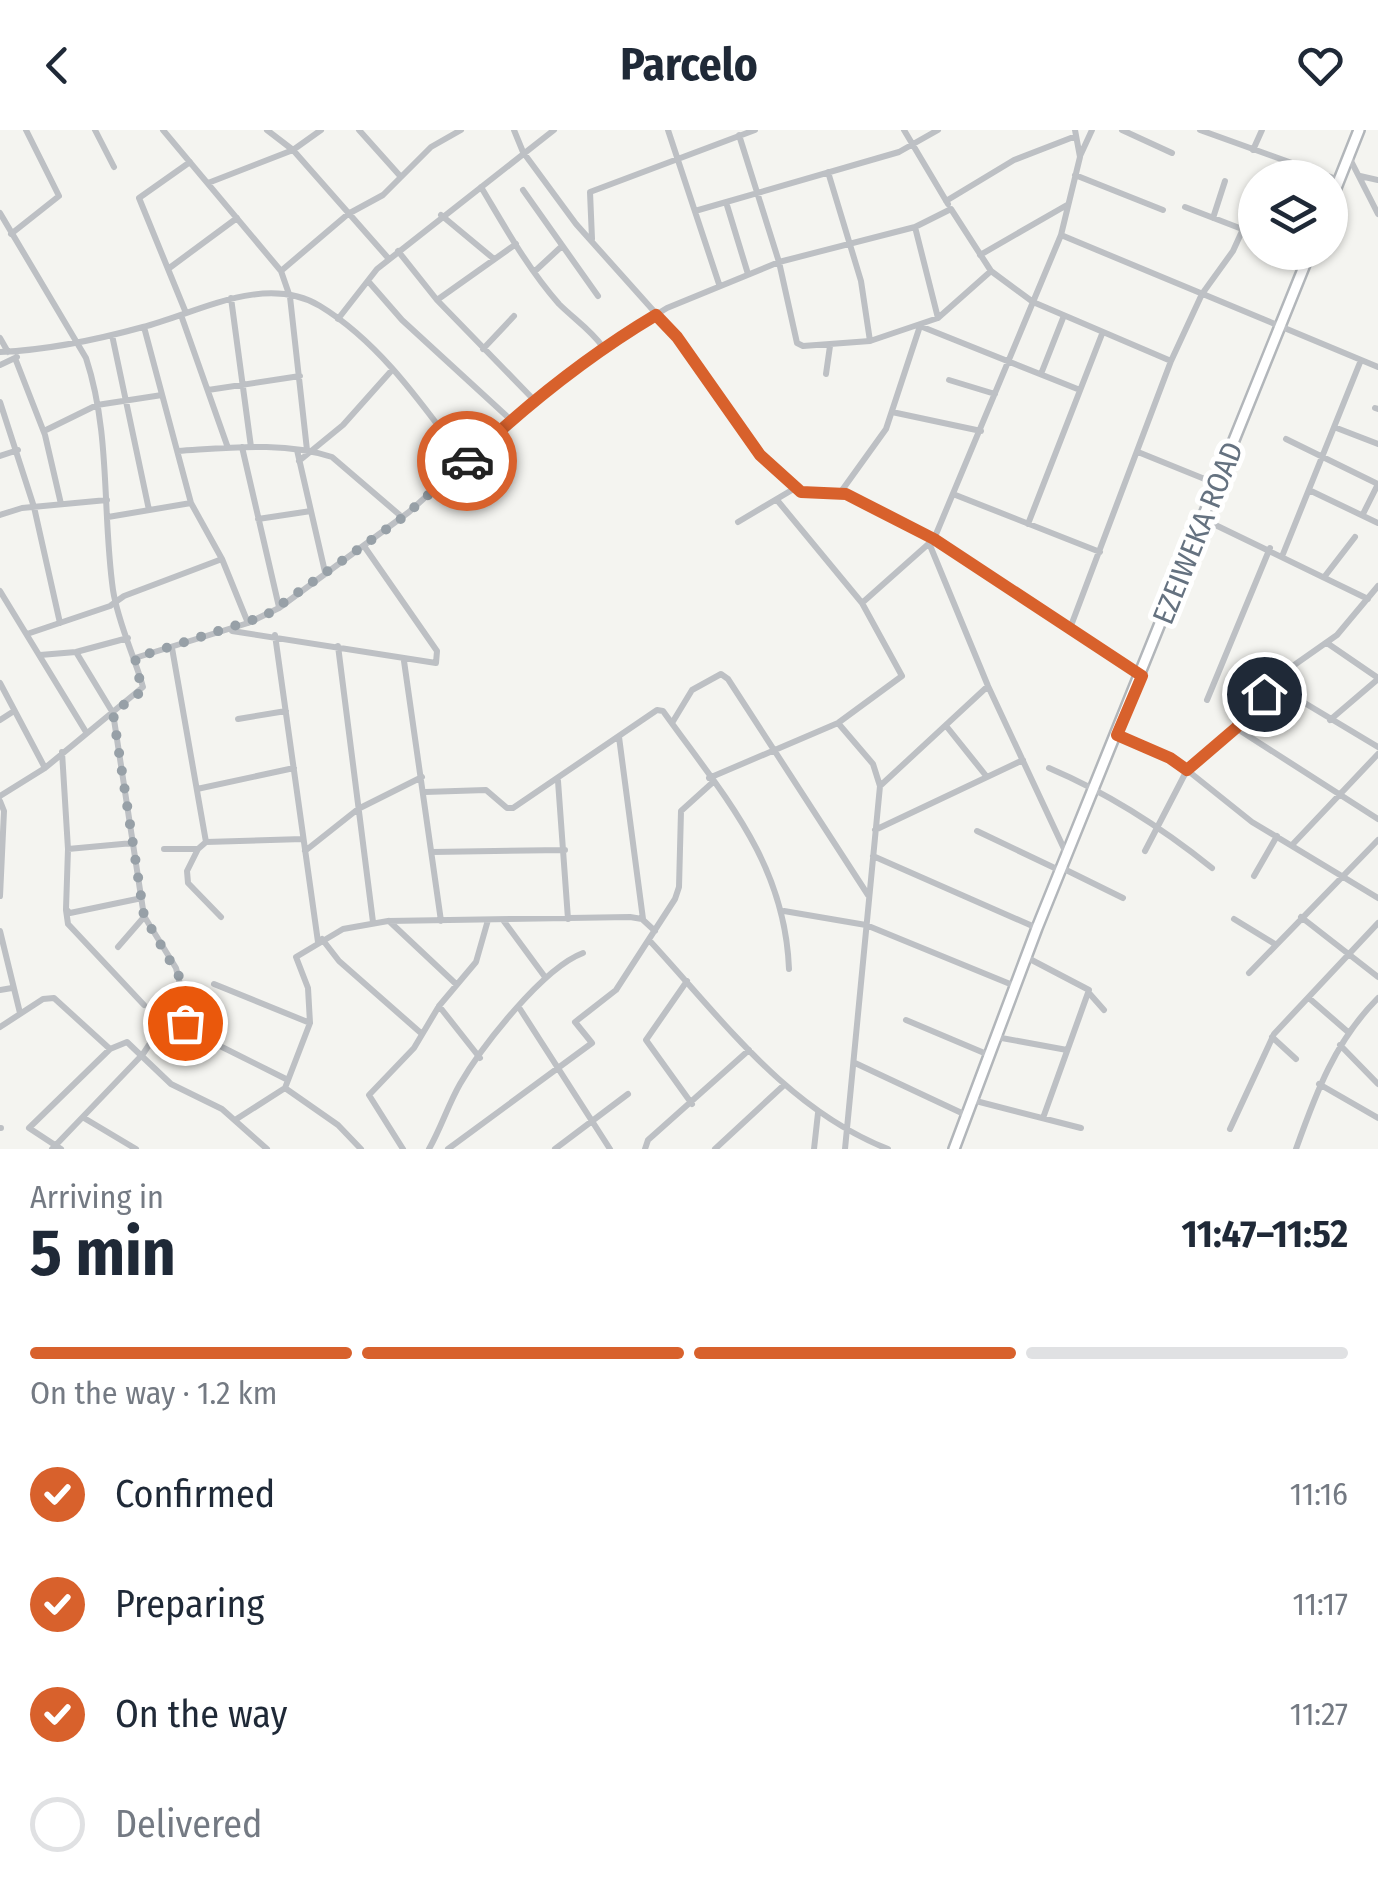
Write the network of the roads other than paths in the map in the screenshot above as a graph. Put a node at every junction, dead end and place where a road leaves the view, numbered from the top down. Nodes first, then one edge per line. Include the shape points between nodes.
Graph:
1 (26, 130) edge
2 (95, 130) edge
3 (164, 130) edge
4 (267, 130) edge
5 (322, 130) edge
6 (359, 130) edge
7 (460, 130) edge
8 (514, 130) edge
9 (668, 130) edge
10 (755, 130) edge
11 (904, 130) edge
12 (938, 130) edge
13 (1092, 130) edge
14 (1122, 130) edge
15 (1200, 130) edge
16 (1262, 130) edge
17 (1359, 130) edge
18 (550, 131) edge
19 (450, 132) edge
20 (1075, 133) edge
21 (739, 135) junction
22 (912, 144) junction
23 (293, 150) junction
24 (1253, 150) junction
25 (523, 152) junction
26 (1172, 153) dead end
27 (678, 156) junction
28 (1080, 156) junction
29 (1349, 156) junction
30 (1282, 160) edge
31 (1347, 160) edge
32 (190, 162) junction
33 (114, 167) dead end
34 (828, 172) junction
35 (1076, 175) junction
36 (1359, 176) junction
37 (401, 177) junction
38 (1378, 180) edge
39 (1225, 181) dead end
40 (208, 184) junction
41 (481, 187) junction
42 (523, 190) dead end
43 (755, 194) junction
44 (726, 202) junction
45 (1068, 204) junction
46 (949, 205) junction
47 (1185, 207) dead end
48 (1164, 210) dead end
49 (1377, 210) edge
50 (695, 211) junction
51 (0, 213) edge
52 (348, 214) junction
53 (440, 215) junction
54 (237, 218) junction
55 (1213, 218) junction
56 (915, 227) junction
57 (1238, 227) edge
58 (11, 234) junction
59 (1061, 235) junction
60 (592, 240) junction
61 (1238, 240) edge
62 (850, 241) junction
63 (516, 244) junction
64 (562, 246) junction
65 (398, 251) junction
66 (980, 255) junction
67 (389, 259) junction
68 (494, 260) junction
69 (779, 262) junction
70 (168, 269) junction
71 (1301, 270) edge
72 (280, 271) junction
73 (992, 271) junction
74 (534, 272) junction
75 (748, 274) junction
76 (368, 280) junction
77 (719, 284) junction
78 (1202, 294) junction
79 (598, 296) dead end
80 (231, 298) junction
81 (290, 298) junction
82 (437, 300) junction
83 (1033, 302) junction
84 (183, 314) junction
85 (656, 315) junction
86 (514, 316) dead end
87 (938, 318) junction
88 (1063, 318) junction
89 (338, 320) junction
90 (920, 326) junction
91 (1280, 326) junction
92 (144, 327) junction
93 (1102, 334) junction
94 (112, 335) junction
95 (0, 338) edge
96 (870, 341) junction
97 (77, 343) junction
98 (830, 346) junction
99 (603, 348) junction
100 (483, 349) junction
101 (4, 352) edge
102 (24, 353) junction
103 (15, 358) junction
104 (1010, 360) junction
105 (1361, 360) junction
106 (1172, 361) junction
107 (0, 365) edge
108 (1378, 367) edge
109 (392, 370) junction
110 (826, 374) dead end
111 (1040, 374) junction
112 (300, 376) junction
113 (949, 380) dead end
114 (246, 384) junction
115 (208, 390) junction
116 (1080, 390) junction
117 (162, 394) junction
118 (996, 394) junction
119 (535, 401) junction
120 (0, 402) edge
121 (127, 402) junction
122 (98, 405) junction
123 (892, 412) junction
124 (511, 420) junction
125 (1334, 426) junction
126 (980, 430) junction
127 (44, 431) junction
128 (1286, 439) dead end
129 (1378, 444) edge
130 (246, 447) junction
131 (228, 448) junction
132 (18, 450) junction
133 (297, 450) junction
134 (307, 450) junction
135 (178, 451) junction
136 (1138, 452) junction
137 (0, 456) edge
138 (1322, 456) junction
139 (299, 460) junction
140 (466, 462) junction
141 (1218, 484) junction
142 (1378, 484) edge
143 (797, 488) junction
144 (1309, 490) junction
145 (840, 493) junction
146 (953, 494) junction
147 (108, 500) junction
148 (777, 500) junction
149 (62, 504) junction
150 (190, 504) junction
151 (34, 507) junction
152 (149, 510) junction
153 (311, 511) junction
154 (1362, 514) junction
155 (0, 516) edge
156 (108, 517) junction
157 (258, 518) junction
158 (402, 518) junction
159 (1204, 519) junction
160 (738, 522) dead end
161 (1378, 523) edge
162 (1028, 524) junction
163 (1354, 537) dead end
164 (932, 541) junction
165 (364, 546) junction
166 (1270, 548) junction
167 (1100, 552) junction
168 (1283, 554) junction
169 (222, 559) junction
170 (324, 572) junction
171 (1325, 576) junction
172 (1377, 589) edge
173 (0, 591) edge
174 (1368, 599) junction
175 (116, 602) junction
176 (862, 603) junction
177 (279, 608) junction
178 (60, 623) junction
179 (248, 623) junction
180 (228, 630) junction
181 (1069, 632) junction
182 (27, 634) junction
183 (276, 636) junction
184 (128, 638) junction
185 (1327, 643) junction
186 (338, 646) junction
187 (172, 648) junction
188 (76, 652) junction
189 (40, 656) junction
190 (135, 658) junction
191 (404, 661) junction
192 (1142, 676) junction
193 (1378, 678) edge
194 (0, 683) edge
195 (1273, 684) junction
196 (988, 686) junction
197 (1207, 700) dead end
198 (286, 710) junction
199 (14, 711) junction
200 (113, 713) junction
201 (238, 719) dead end
202 (0, 720) edge
203 (1330, 720) junction
204 (672, 723) junction
205 (838, 723) junction
206 (947, 727) junction
207 (1236, 728) junction
208 (86, 732) junction
209 (1117, 735) junction
210 (619, 737) junction
211 (772, 750) junction
212 (1378, 750) edge
213 (62, 751) junction
214 (1023, 760) junction
215 (45, 768) junction
216 (294, 768) junction
217 (1049, 768) dead end
218 (1187, 770) junction
219 (422, 776) junction
220 (987, 777) junction
221 (558, 779) junction
222 (711, 780) junction
223 (880, 786) junction
224 (1094, 787) junction
225 (198, 789) junction
226 (424, 792) junction
227 (1337, 796) junction
228 (0, 799) edge
229 (358, 809) junction
230 (1378, 819) edge
231 (1160, 826) junction
232 (875, 830) junction
233 (977, 831) dead end
234 (1276, 836) junction
235 (304, 839) junction
236 (1378, 840) edge
237 (133, 842) junction
238 (206, 842) junction
239 (1292, 844) junction
240 (68, 849) junction
241 (164, 849) dead end
242 (198, 849) junction
243 (565, 850) junction
244 (305, 851) junction
245 (1145, 851) dead end
246 (432, 852) junction
247 (872, 856) junction
248 (1068, 856) junction
249 (1212, 868) dead end
250 (1061, 869) junction
251 (1343, 872) junction
252 (1254, 876) dead end
253 (0, 896) edge
254 (869, 897) junction
255 (142, 898) junction
256 (1123, 898) dead end
257 (1378, 898) edge
258 (66, 908) junction
259 (784, 911) junction
260 (144, 916) junction
261 (1302, 917) junction
262 (220, 918) dead end
263 (1234, 918) dead end
264 (568, 919) junction
265 (388, 920) junction
266 (441, 920) junction
267 (488, 920) junction
268 (503, 920) junction
269 (642, 920) junction
270 (373, 923) junction
271 (1378, 923) edge
272 (866, 925) junction
273 (1036, 928) junction
274 (655, 930) junction
275 (0, 931) edge
276 (649, 940) junction
277 (320, 941) junction
278 (1276, 944) junction
279 (118, 947) dead end
280 (583, 953) dead end
281 (1349, 954) junction
282 (1026, 957) junction
283 (789, 969) dead end
284 (1249, 973) dead end
285 (1378, 977) edge
286 (544, 978) junction
287 (687, 981) junction
288 (214, 984) dead end
289 (456, 984) junction
290 (1015, 986) junction
291 (12, 988) junction
292 (0, 990) edge
293 (1089, 992) junction
294 (1378, 998) edge
295 (1310, 1000) junction
296 (144, 1005) dead end
297 (438, 1006) junction
298 (520, 1009) junction
299 (172, 1010) junction
300 (1104, 1010) dead end
301 (20, 1013) junction
302 (906, 1020) dead end
303 (310, 1023) junction
304 (0, 1027) edge
305 (1348, 1032) junction
306 (422, 1034) junction
307 (996, 1037) junction
308 (1272, 1037) junction
309 (1340, 1045) junction
310 (110, 1050) junction
311 (749, 1050) junction
312 (1066, 1050) junction
313 (142, 1054) junction
314 (989, 1054) junction
315 (480, 1058) junction
316 (1296, 1059) dead end
317 (854, 1063) junction
318 (558, 1068) junction
319 (285, 1083) junction
320 (1319, 1084) junction
321 (1378, 1084) edge
322 (783, 1086) junction
323 (628, 1094) dead end
324 (971, 1100) junction
325 (692, 1104) junction
326 (818, 1113) junction
327 (966, 1114) junction
328 (84, 1118) junction
329 (1043, 1118) junction
330 (1378, 1118) edge
331 (234, 1120) junction
332 (592, 1121) junction
333 (1081, 1128) dead end
334 (1230, 1128) dead end
335 (849, 1134) junction
336 (56, 1147) edge
337 (719, 1148) edge
338 (136, 1149) edge
339 (267, 1149) edge
340 (361, 1149) edge
341 (403, 1149) edge
342 (429, 1149) edge
343 (448, 1149) edge
344 (555, 1149) edge
345 (610, 1149) edge
346 (645, 1149) edge
347 (814, 1149) edge
348 (845, 1149) edge
349 (888, 1149) edge
350 (954, 1149) edge
351 (1296, 1149) edge

1 - 58 street via 58,196
2 - 33 street
3 - 32 street
4 - 23 street
5 - 23 street
6 - 37 street
7 - 19 street
8 - 25 street
9 - 27 street
10 - 21 street
11 - 22 street
12 - 22 street
13 - 28 street
14 - 26 street
15 - 24 street
16 - 24 street
17 - 29 main road
18 - 25 street
19 - 37 street
20 - 28 street
20 - 46 street via 1014,160
21 - 27 street
21 - 43 street
22 - 34 street
22 - 46 street
23 - 40 street
23 - 52 street
24 - 30 street
25 - 41 street
25 - 60 street
27 - 50 street
27 - 60 street via 590,192
28 - 35 street
29 - 31 main road
29 - 36 street
32 - 40 street
32 - 70 street via 140,198
34 - 43 street
34 - 62 street
35 - 45 street
35 - 48 street
36 - 38 street
36 - 49 street
37 - 52 street
39 - 55 street
40 - 54 street
41 - 53 street
41 - 63 street
42 - 64 street
43 - 44 street
43 - 69 street
44 - 50 street
44 - 75 street
45 - 59 street
45 - 66 street
46 - 56 street
46 - 66 street
47 - 55 street
50 - 77 street
51 - 58 street
52 - 67 street
52 - 72 street
53 - 65 street
53 - 68 street
54 - 70 street
54 - 72 street
55 - 57 street
56 - 62 street
56 - 87 street
58 - 97 street
59 - 78 street
59 - 83 street
60 - 85 street
61 - 78 street
62 - 69 street
62 - 96 street
63 - 68 street
63 - 74 street
64 - 74 street
64 - 79 street
65 - 67 street
65 - 82 street
66 - 73 street
67 - 76 street
68 - 82 street
69 - 75 street
69 - 98 street via 797,343
70 - 84 street
71 - 91 main road, EZEIWEKA ROAD
72 - 81 street
73 - 83 street
73 - 87 street
74 - 99 street
75 - 77 street
76 - 89 street
76 - 124 street
77 - 85 street
78 - 91 street
78 - 106 street
80 - 81 street
80 - 84 street
80 - 114 street
81 - 89 street
81 - 112 street
82 - 100 street
83 - 88 street
83 - 104 street
84 - 92 street
84 - 115 street
85 - 99 street
85 - 143 street via 760,455
86 - 100 street
87 - 90 street
88 - 93 street
88 - 111 street
89 - 109 street
90 - 96 street
90 - 104 street
90 - 123 street
91 - 105 street
91 - 141 main road, EZEIWEKA ROAD
92 - 94 street
92 - 117 street
93 - 106 street
93 - 116 street
94 - 97 street
94 - 121 street
95 - 101 street
96 - 98 street
97 - 102 street
97 - 122 street
98 - 110 street
99 - 119 street
100 - 119 street
101 - 102 street
102 - 103 street
103 - 107 street
103 - 127 street
104 - 111 street
104 - 118 street
105 - 108 street
105 - 125 street
106 - 136 street
109 - 134 street via 344,425
109 - 140 street
111 - 116 street
112 - 114 street
112 - 134 street
113 - 118 street
114 - 115 street
114 - 130 street
115 - 131 street
116 - 162 street
117 - 121 street
117 - 135 street
118 - 126 street
119 - 124 street
120 - 132 street
121 - 122 street
121 - 152 street
122 - 127 street
122 - 147 street
123 - 126 street
123 - 145 street
124 - 140 street
125 - 129 street
125 - 138 street
126 - 146 street
127 - 149 street
128 - 138 street
130 - 131 street
130 - 133 street
130 - 157 street
131 - 135 street
132 - 137 street
132 - 151 street
133 - 134 street
133 - 139 street
134 - 139 street
134 - 158 street via 332,457
135 - 150 street
136 - 141 street
136 - 167 street
138 - 142 street
138 - 144 street
139 - 153 street
140 - 158 street
141 - 159 main road, EZEIWEKA ROAD
142 - 154 street
143 - 145 street
143 - 148 street
144 - 154 street
144 - 168 street
145 - 164 street
146 - 162 street
146 - 164 street
147 - 149 street
147 - 156 street
148 - 160 street
148 - 176 street
149 - 151 street
150 - 152 street
150 - 169 street
151 - 155 street
151 - 178 street
152 - 156 street
153 - 157 street
153 - 170 street
154 - 161 street
156 - 175 street
157 - 177 street
158 - 165 street
159 - 166 street
159 - 192 main road, EZEIWEKA ROAD
162 - 167 street
163 - 171 street
164 - 176 street
164 - 181 street
164 - 196 street
165 - 170 street
165 - 191 street via 439,656 432,664
166 - 168 street
166 - 197 street
167 - 181 street
168 - 171 street
169 - 175 street
169 - 179 street
170 - 177 street
171 - 174 street
172 - 174 street
173 - 182 street
174 - 185 street
175 - 178 street
175 - 184 street
176 - 205 street via 902,676
177 - 179 street
178 - 182 street
179 - 180 street
180 - 183 street
180 - 187 street
181 - 192 street
182 - 189 street
183 - 186 street
183 - 198 street
184 - 188 street
184 - 190 street
185 - 193 street
185 - 195 street
186 - 191 street
186 - 229 street
187 - 190 street
187 - 225 street
188 - 189 street
188 - 200 street
189 - 208 street
190 - 200 street via 142,691
191 - 219 street
192 - 209 main road, EZEIWEKA ROAD
193 - 203 street
194 - 199 street
195 - 203 street
195 - 207 street
196 - 206 street
196 - 214 street
198 - 201 street
198 - 216 street
199 - 202 street
199 - 215 street
200 - 208 street
200 - 237 street
203 - 212 street
204 - 210 street via 657,710
204 - 211 street via 692,690 721,674
204 - 222 street
205 - 211 street
205 - 223 street via 873,764
206 - 220 street
206 - 223 street
207 - 218 street
207 - 227 street
208 - 213 street
209 - 218 street
209 - 224 main road, EZEIWEKA ROAD
210 - 221 street
210 - 269 street
211 - 222 street
211 - 254 street
212 - 227 street
213 - 215 street
213 - 240 street
214 - 220 street
214 - 248 street
215 - 228 street
216 - 225 street
216 - 235 street
217 - 224 street
218 - 231 street
218 - 234 street
219 - 226 street
219 - 229 street
220 - 232 street
221 - 226 street via 508,808 486,790
221 - 243 street
222 - 259 street via 747,828
222 - 274 street via 682,811 678,892
223 - 232 street
224 - 231 street
224 - 248 main road, EZEIWEKA ROAD
225 - 238 street
226 - 246 street
227 - 230 street
227 - 239 street
228 - 253 street
229 - 244 street
229 - 270 street
231 - 245 street
231 - 249 street
232 - 247 street
233 - 250 street
234 - 239 street
234 - 252 street
235 - 238 street
235 - 244 street
236 - 251 street
237 - 240 street
237 - 255 street
238 - 242 street
239 - 251 street
240 - 258 street
241 - 242 street
242 - 262 street via 188,883
243 - 246 street
243 - 264 street
244 - 277 street
246 - 266 street
247 - 254 street
247 - 273 street
248 - 250 main road, EZEIWEKA ROAD
250 - 256 street
250 - 273 main road, EZEIWEKA ROAD
251 - 257 street
251 - 261 street
254 - 272 street
255 - 258 street
255 - 260 street
258 - 296 street via 68,924
259 - 272 street
259 - 283 street
260 - 279 street
260 - 299 street via 180,978
261 - 278 street
261 - 281 street
263 - 278 street
264 - 268 street
264 - 269 street
265 - 266 street
265 - 270 street
265 - 289 street
266 - 267 street
267 - 268 street
267 - 289 street via 480,955
268 - 286 street
269 - 274 street
270 - 277 street
271 - 281 street
272 - 290 street
272 - 317 street
273 - 282 main road, EZEIWEKA ROAD
274 - 276 street
275 - 291 street
276 - 287 street
276 - 318 street via 610,996 575,1022 592,1044
277 - 303 street via 296,957
277 - 306 street
278 - 284 street
280 - 286 street
281 - 285 street
281 - 295 street
282 - 290 main road, EZEIWEKA ROAD
282 - 293 street
286 - 298 street
287 - 311 street
287 - 325 street via 646,1040
288 - 303 street
289 - 297 street
290 - 307 main road, EZEIWEKA ROAD
291 - 292 street
291 - 301 street
293 - 300 street
293 - 312 street
294 - 305 street
295 - 305 street
295 - 308 street
297 - 306 street
297 - 315 street
298 - 315 street
298 - 318 street
299 - 313 street
299 - 319 street via 200,1036
301 - 304 street
301 - 310 street via 54,998
302 - 314 street
303 - 319 street
305 - 309 street
306 - 341 street via 368,1095
307 - 312 street
307 - 314 main road, EZEIWEKA ROAD
308 - 316 street
308 - 334 street
309 - 320 street
309 - 321 street
310 - 313 street via 128,1042
310 - 336 street via 28,1128
311 - 322 street
311 - 325 street
312 - 329 street
313 - 328 street
313 - 331 street via 171,1084
314 - 324 main road, EZEIWEKA ROAD
315 - 342 street
317 - 327 street
317 - 335 street
318 - 332 street
318 - 343 street
319 - 331 street
319 - 340 street
320 - 330 street
320 - 351 street
322 - 326 street
322 - 337 street
323 - 332 street
324 - 327 main road, EZEIWEKA ROAD
324 - 329 street
325 - 346 street
326 - 335 street
326 - 347 street
327 - 350 main road, EZEIWEKA ROAD
328 - 336 street
328 - 338 street
329 - 333 street
331 - 339 street
332 - 344 street
332 - 345 street
335 - 348 street
335 - 349 street

